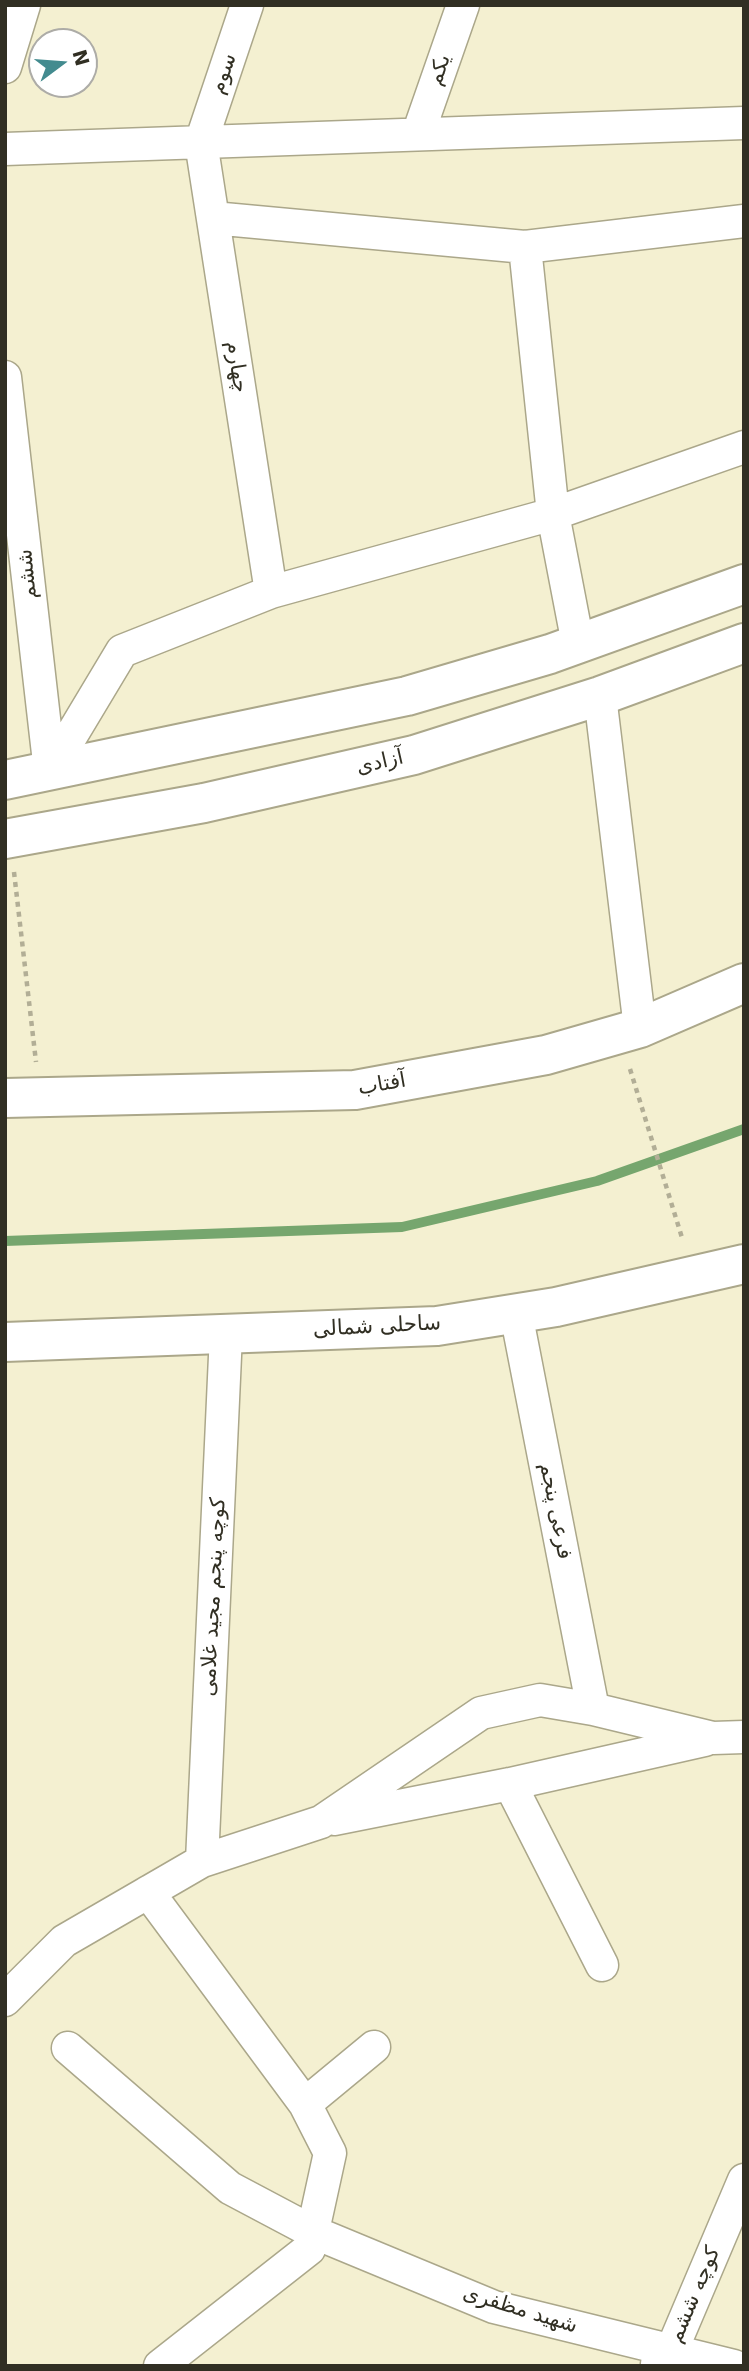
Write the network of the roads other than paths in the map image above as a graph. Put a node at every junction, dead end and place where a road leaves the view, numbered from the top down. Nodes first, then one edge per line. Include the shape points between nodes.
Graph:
1 (24, 5) edge
2 (247, 5) edge
3 (463, 5) edge
4 (5, 67) edge
5 (744, 123) edge
6 (418, 134) junction
7 (201, 142) junction
8 (5, 149) edge
9 (213, 218) junction
10 (744, 221) edge
11 (525, 247) junction
12 (5, 377) edge
13 (744, 447) edge
14 (553, 514) junction
15 (744, 584) edge
16 (271, 592) junction
17 (744, 643) edge
18 (578, 644) junction
19 (600, 696) junction
20 (50, 771) junction
21 (5, 780) edge
22 (8, 839) edge
23 (744, 983) edge
24 (630, 1031) junction
25 (23, 1098) edge
26 (744, 1264) edge
27 (516, 1313) junction
28 (226, 1334) junction
29 (5, 1342) edge
30 (593, 1709) junction
31 (744, 1737) edge
32 (713, 1738) junction
33 (510, 1784) junction
34 (321, 1822) junction
35 (202, 1861) junction
36 (148, 1892) junction
37 (602, 1965) dead end
38 (5, 2000) edge
39 (374, 2047) dead end
40 (68, 2048) dead end
41 (305, 2104) junction
42 (744, 2180) edge
43 (313, 2232) junction
44 (662, 2359) edge
45 (160, 2366) edge
46 (734, 2366) edge

1 - 4 street
2 - 7 street, سوم
3 - 6 street, یکم
5 - 6 street
6 - 7 street
7 - 8 street
7 - 9 street, چهارم
9 - 11 street
9 - 16 street, چهارم
10 - 11 street
11 - 14 street
12 - 20 street, ششم
13 - 14 street
14 - 16 street
14 - 18 street
15 - 18 main road
16 - 20 street via 122,651
17 - 19 main road, آزادی
18 - 20 main road via 407,696
19 - 22 main road, آزادی via 414,755 204,803
19 - 24 street
20 - 21 main road
23 - 24 main road, آفتاب
24 - 25 main road, آفتاب via 546,1055 355,1090
26 - 27 main road, ساحلی شمالی
27 - 28 main road, ساحلی شمالی via 437,1325
27 - 30 street, فرعی پنجم
28 - 29 main road, ساحلی شمالی
28 - 35 street, کوچه پنجم مجید غلامی
30 - 32 street
30 - 34 street via 540,1700 481,1713
31 - 32 street
32 - 33 street
33 - 34 street
33 - 37 street
34 - 35 street
35 - 36 street
36 - 38 street via 64,1941
36 - 41 street
39 - 41 street
40 - 43 street, شهید مظفری via 230,2188
41 - 43 street via 330,2153
42 - 44 street, کوچه ششم
43 - 44 street, شهید مظفری via 494,2307
43 - 45 street via 309,2249
44 - 46 street, شهید مظفری

